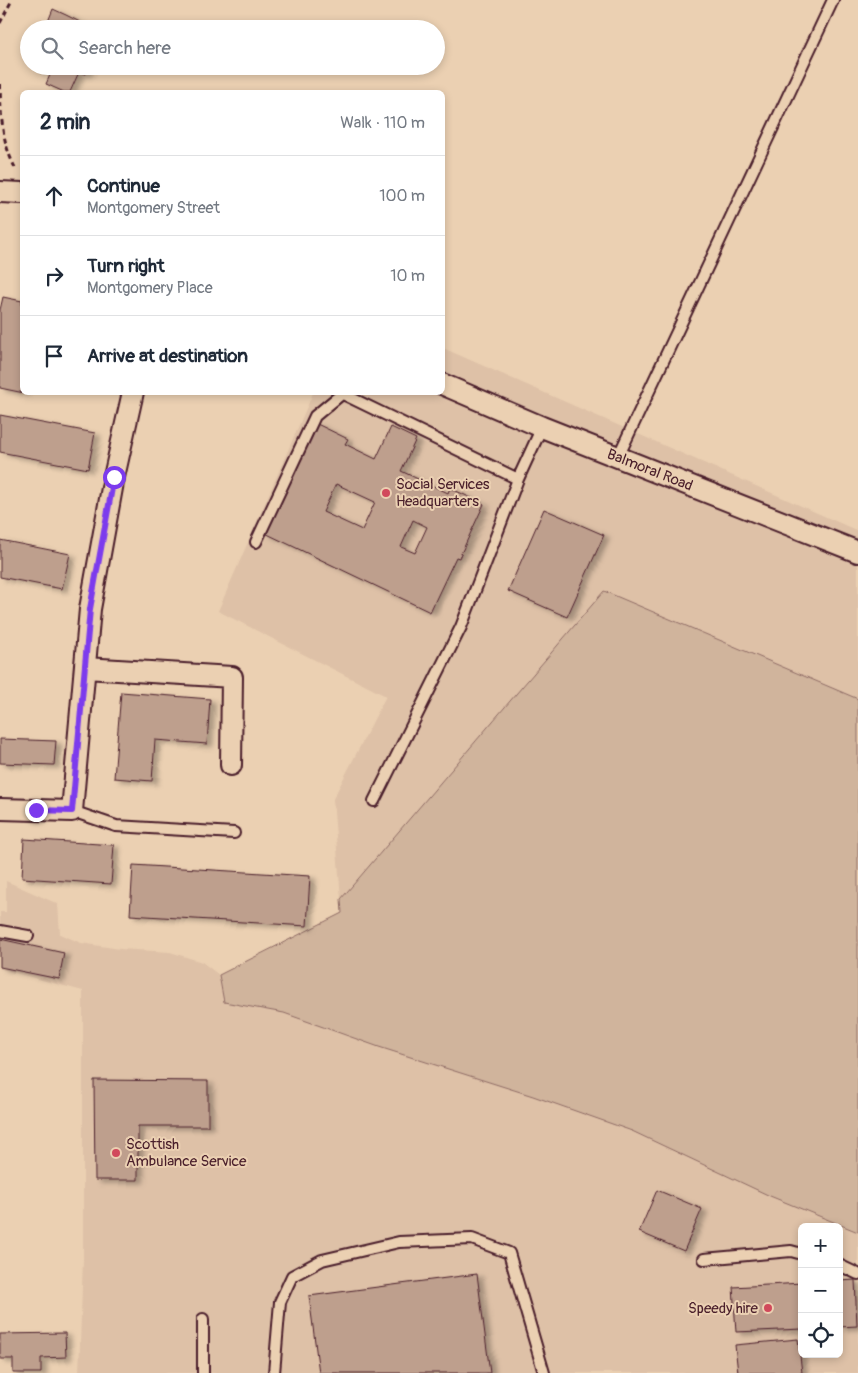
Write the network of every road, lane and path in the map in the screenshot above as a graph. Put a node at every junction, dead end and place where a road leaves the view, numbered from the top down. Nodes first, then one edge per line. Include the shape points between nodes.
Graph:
1 (12, 0) edge
2 (833, 0) edge
3 (0, 23) edge
4 (0, 84) edge
5 (20, 182) edge
6 (20, 184) edge
7 (0, 192) edge
8 (445, 385) edge
9 (132, 395) edge
10 (341, 395) edge
11 (348, 395) edge
12 (542, 427) junction
13 (618, 457) junction
14 (518, 479) junction
15 (256, 542) dead end
16 (858, 552) edge
17 (85, 668) junction
18 (231, 764) dead end
19 (374, 801) dead end
20 (0, 809) edge
21 (72, 811) junction
22 (234, 833) dead end
23 (0, 931) edge
24 (28, 936) dead end
25 (798, 1253) edge
26 (704, 1259) dead end
27 (843, 1267) edge
28 (858, 1274) edge
29 (203, 1320) dead end
30 (203, 1373) edge
31 (274, 1373) edge
32 (544, 1373) edge

1 - 3 path
2 - 13 lane
4 - 5 path via 2,126 8,156
6 - 7 street
8 - 12 street, Balmoral Road
9 - 17 street via 90,609
10 - 15 lane via 315,416
11 - 14 lane
12 - 13 street, Balmoral Road
12 - 14 lane
13 - 16 street, Balmoral Road
14 - 19 lane via 461,626
17 - 18 street via 232,676
17 - 21 street
20 - 21 street
21 - 22 lane via 116,826
23 - 24 lane
25 - 26 lane
27 - 28 lane
29 - 30 lane
31 - 32 lane via 280,1302 292,1276 322,1260 399,1242 472,1238 509,1253

